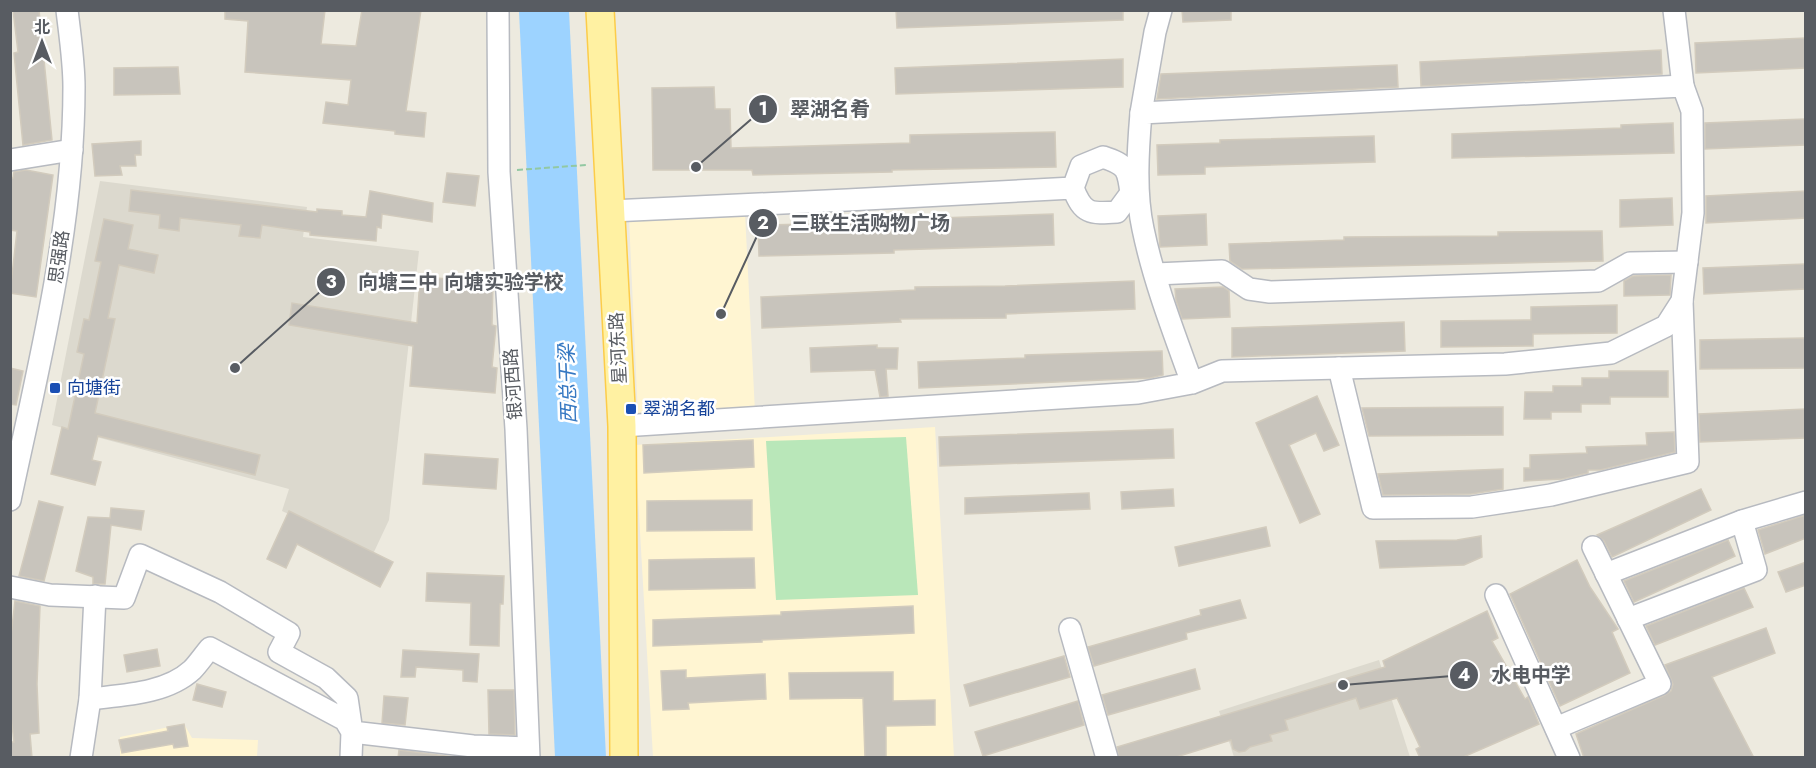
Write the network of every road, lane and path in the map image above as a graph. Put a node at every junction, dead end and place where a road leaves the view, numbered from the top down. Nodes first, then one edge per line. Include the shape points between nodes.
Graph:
1 (67, 10) edge
2 (498, 10) edge
3 (600, 10) edge
4 (1161, 10) edge
5 (1674, 10) edge
6 (1683, 86) junction
7 (1141, 113) junction
8 (72, 150) junction
9 (10, 160) edge
10 (607, 164) junction
11 (499, 172) junction
12 (1073, 188) dead end
13 (611, 211) junction
14 (1687, 262) junction
15 (1156, 274) junction
16 (1682, 301) junction
17 (1339, 368) junction
18 (1192, 383) junction
19 (622, 426) junction
20 (10, 500) edge
21 (1806, 502) edge
22 (1742, 521) junction
23 (1593, 547) dead end
24 (1606, 574) junction
25 (10, 586) edge
26 (1496, 595) dead end
27 (95, 596) junction
28 (1628, 619) junction
29 (1070, 629) dead end
30 (90, 699) junction
31 (1556, 728) junction
32 (351, 732) junction
33 (528, 753) edge
34 (81, 758) edge
35 (351, 758) edge
36 (624, 758) edge
37 (1107, 758) edge
38 (1569, 758) edge

1 - 8 street, 思强路 via 74,85
2 - 11 street, 银河西路
3 - 10 main road, 星河东路
4 - 7 street
5 - 6 street
6 - 7 street
6 - 14 street via 1692,111 1693,213
7 - 15 street via 1137,158 1142,227
8 - 9 street
8 - 20 street, 思强路 via 56,281
10 - 11 path
10 - 13 main road, 星河东路
11 - 33 street, 银河西路 via 516,429
12 - 13 street
13 - 19 main road, 星河东路
14 - 15 street via 1630,263 1598,281 1270,292 1249,289 1222,271
14 - 16 street
15 - 18 street
16 - 17 street via 1666,326 1611,353 1505,364
16 - 17 street via 1688,462 1551,495 1472,507 1373,508
17 - 18 street via 1222,371
18 - 19 street via 1138,393
19 - 36 main road, 星河东路
21 - 22 street
22 - 24 street
22 - 28 street via 1756,570
23 - 24 street
24 - 28 street
25 - 27 street via 50,595
26 - 31 street
27 - 30 street
27 - 32 street via 124,598 141,555 220,592 289,633 279,652 326,678 348,698
28 - 31 street via 1660,684
29 - 37 street
30 - 32 street via 170,684 191,671 210,648 345,720
30 - 34 street
31 - 38 street
32 - 33 street
32 - 35 street

